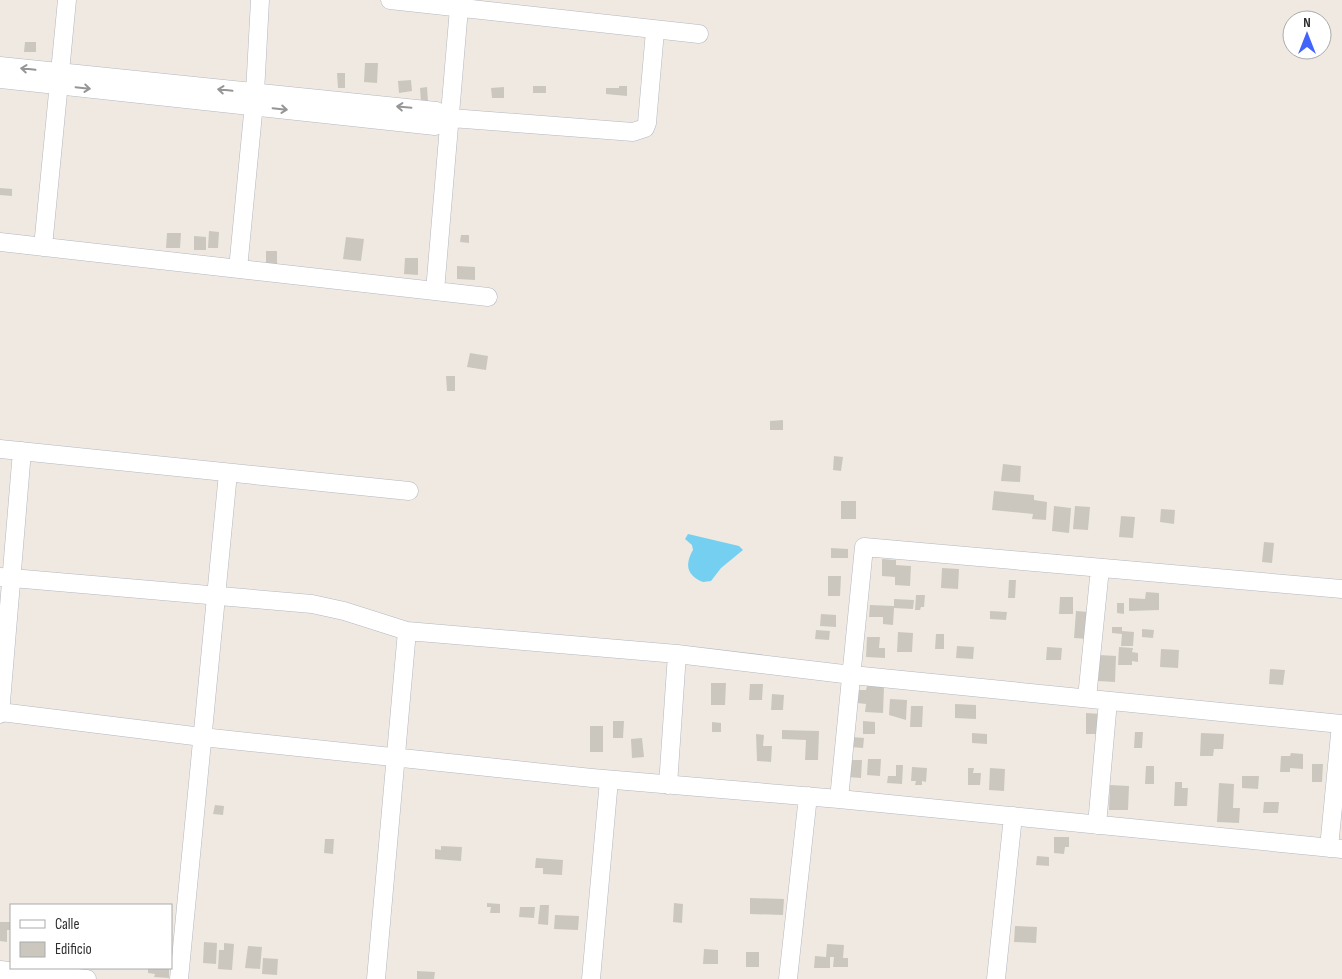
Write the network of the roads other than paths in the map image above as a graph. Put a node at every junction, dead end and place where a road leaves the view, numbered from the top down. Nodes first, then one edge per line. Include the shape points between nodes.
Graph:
1 (67, 0) edge
2 (260, 0) edge
3 (390, 0) edge
4 (459, 8) junction
5 (655, 31) junction
6 (699, 34) dead end
7 (0, 66) edge
8 (0, 79) edge
9 (60, 79) junction
10 (255, 100) junction
11 (451, 118) junction
12 (0, 242) edge
13 (43, 247) junction
14 (238, 269) junction
15 (435, 291) junction
16 (488, 297) dead end
17 (0, 449) edge
18 (22, 451) junction
19 (228, 473) junction
20 (409, 491) dead end
21 (1100, 568) junction
22 (6, 578) edge
23 (1342, 589) edge
24 (216, 596) junction
25 (407, 631) junction
26 (677, 654) junction
27 (852, 675) junction
28 (1087, 698) junction
29 (1108, 701) junction
30 (0, 712) edge
31 (202, 737) junction
32 (396, 758) junction
33 (609, 780) junction
34 (668, 785) junction
35 (808, 796) junction
36 (840, 799) junction
37 (1013, 816) junction
38 (1097, 825) junction
39 (1335, 849) edge
40 (0, 970) edge
41 (87, 979) edge
42 (179, 979) edge
43 (376, 979) edge
44 (591, 979) edge
45 (788, 979) edge
46 (996, 979) edge

1 - 9 street
2 - 10 street
3 - 4 street
4 - 5 street
4 - 11 street
5 - 6 street
5 - 11 street via 647,123 640,131
9 -> 7 street
8 - 9 street
9 - 10 street
9 - 13 street
10 - 11 street via 436,126
10 - 14 street
11 - 15 street
12 - 13 street
13 - 14 street
14 - 15 street
15 - 16 street
17 - 18 street
18 - 19 street
18 - 22 street
19 - 20 street
19 - 24 street
21 - 23 street
21 - 27 street via 864,547
21 - 28 street
22 - 24 street
22 - 30 street
24 - 25 street via 312,604
24 - 31 street
25 - 26 street
25 - 32 street
26 - 27 street
26 - 34 street
27 - 28 street
27 - 36 street
28 - 29 street
29 - 38 street
29 - 39 street via 1341,724
30 - 31 street
31 - 32 street
31 - 42 street
32 - 33 street
32 - 43 street
33 - 34 street
33 - 44 street
34 - 35 street
35 - 36 street
35 - 45 street
36 - 37 street
37 - 38 street
37 - 46 street
38 - 39 street
40 - 41 street

